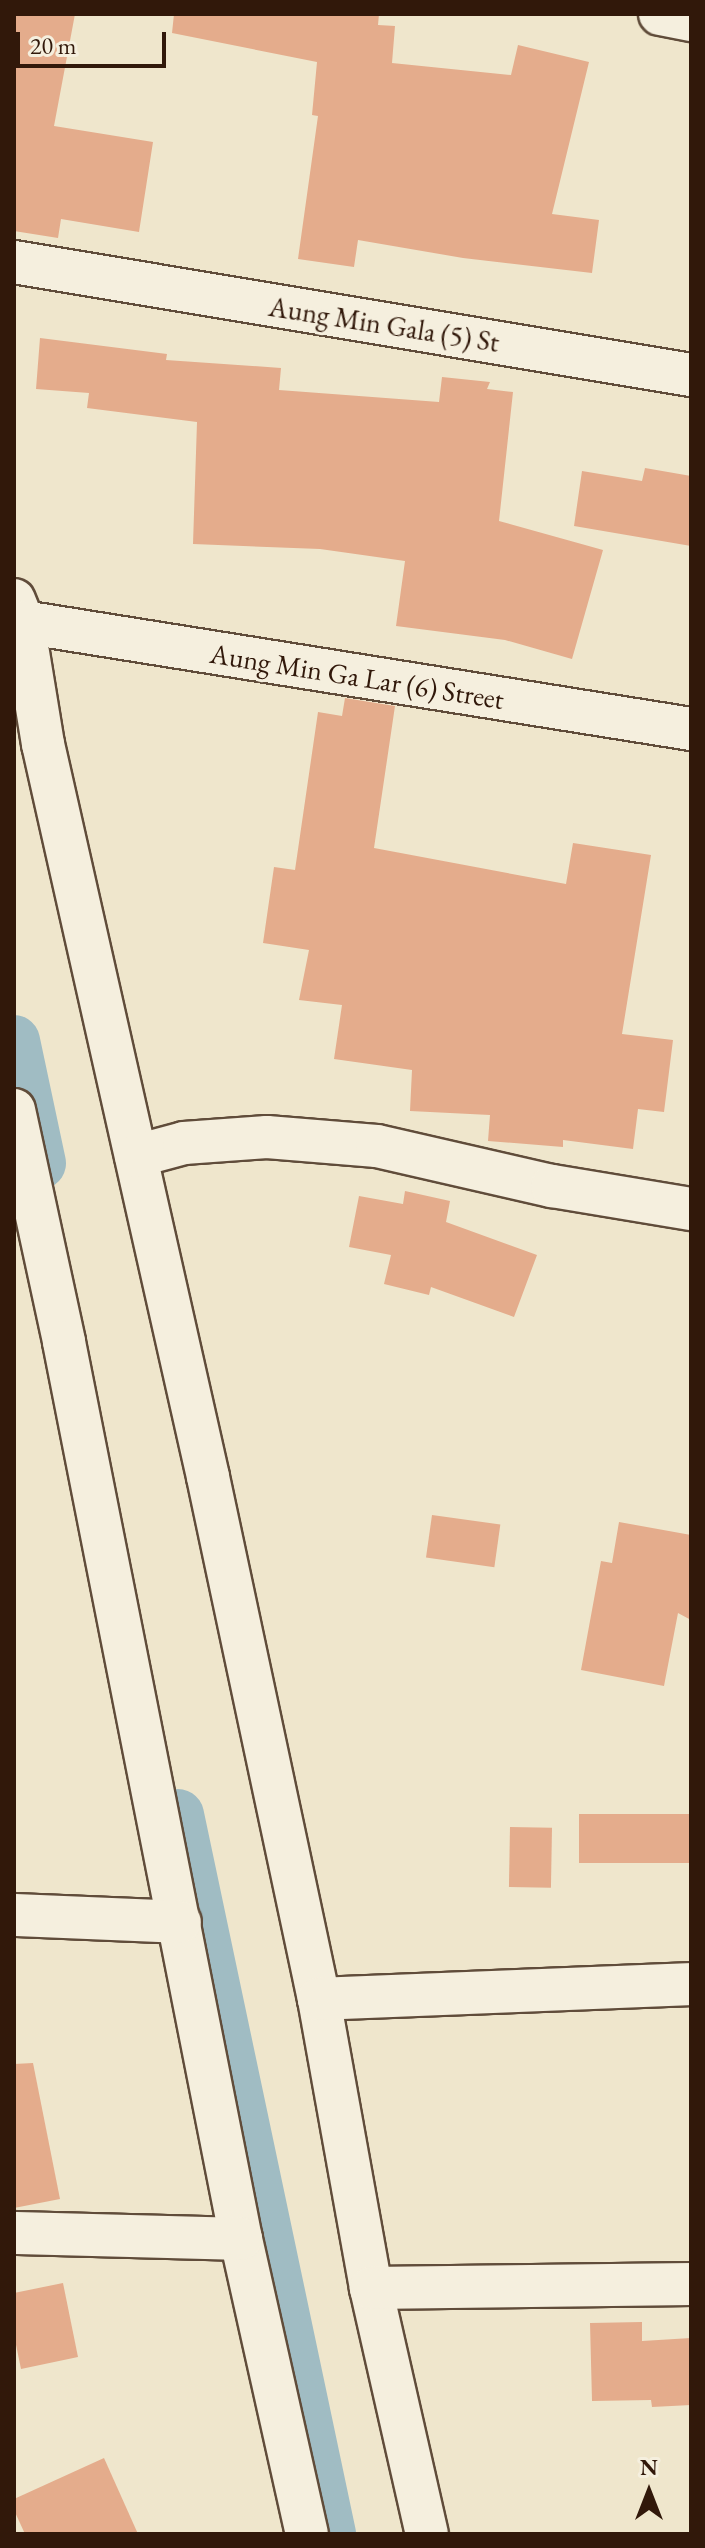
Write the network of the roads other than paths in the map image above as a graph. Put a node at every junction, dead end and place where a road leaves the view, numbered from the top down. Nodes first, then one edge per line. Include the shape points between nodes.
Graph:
1 (660, 14) edge
2 (691, 20) edge
3 (14, 262) edge
4 (691, 375) edge
5 (19, 611) edge
6 (691, 729) edge
7 (14, 1110) edge
8 (136, 1156) junction
9 (691, 1209) edge
10 (14, 1915) edge
11 (180, 1922) junction
12 (691, 1984) edge
13 (319, 1999) junction
14 (14, 2233) edge
15 (241, 2239) junction
16 (691, 2284) edge
17 (371, 2288) junction
18 (307, 2534) edge
19 (427, 2534) edge

1 - 2 street
3 - 4 street, Aung Min Gala (5) St
5 - 6 street, Aung Min Ga Lar (6) Street
5 - 8 street via 43,744
7 - 11 street
8 - 9 street via 184,1143 267,1137 377,1146 552,1186
8 - 13 street
10 - 11 street
11 - 15 street
12 - 13 street
13 - 17 street
14 - 15 street
15 - 18 street
16 - 17 street
17 - 19 street

